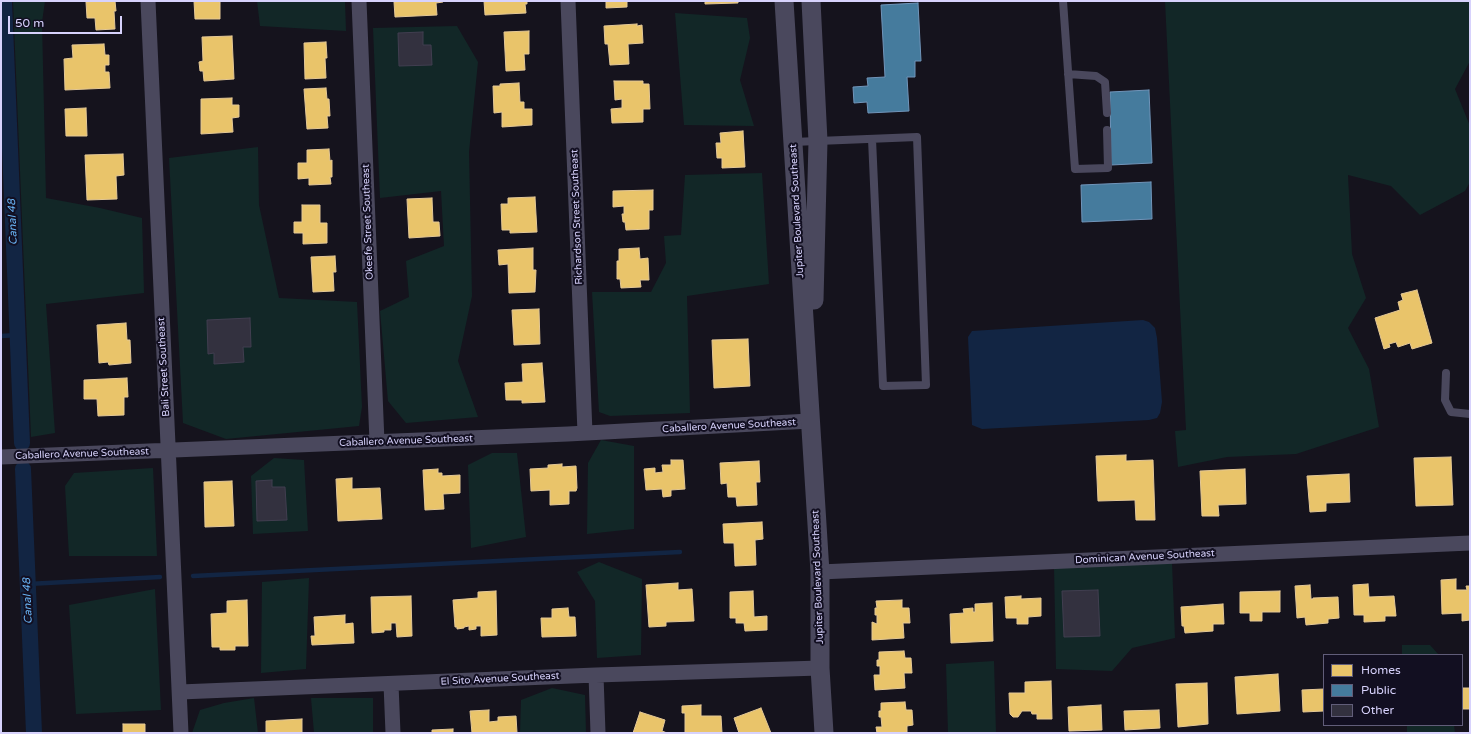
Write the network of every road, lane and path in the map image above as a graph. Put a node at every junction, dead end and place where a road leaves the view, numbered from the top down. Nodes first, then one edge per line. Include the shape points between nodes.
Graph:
1 (148, 1) edge
2 (359, 1) edge
3 (568, 1) edge
4 (784, 1) edge
5 (811, 1) edge
6 (1063, 1) edge
7 (1068, 74) junction
8 (1107, 113) dead end
9 (1107, 130) dead end
10 (872, 139) junction
11 (818, 141) junction
12 (793, 142) junction
13 (1446, 374) dead end
14 (1470, 414) edge
15 (810, 421) junction
16 (585, 433) junction
17 (376, 442) junction
18 (168, 451) junction
19 (1, 457) edge
20 (1470, 543) edge
21 (820, 572) junction
22 (820, 668) junction
23 (596, 675) junction
24 (391, 684) junction
25 (180, 692) junction
26 (181, 733) edge
27 (393, 733) edge
28 (598, 733) edge
29 (824, 733) edge

1 - 18 street, Bali Street Southeast
2 - 17 street, Okeefe Street Southeast
3 - 16 street, Richardson Street Southeast
4 - 12 street, Jupiter Boulevard Southeast
5 - 11 street, Jupiter Boulevard Southeast
6 - 7 lane
7 - 8 lane via 1096,76 1105,82
7 - 9 lane via 1075,169 1108,168
10 - 10 lane via 883,386 926,384 917,137
10 - 11 lane
11 - 12 lane
11 - 15 street, Jupiter Boulevard Southeast
12 - 15 street, Jupiter Boulevard Southeast
13 - 14 lane via 1445,400 1451,412
15 - 16 street, Caballero Avenue Southeast
15 - 21 street, Jupiter Boulevard Southeast
16 - 17 street, Caballero Avenue Southeast
17 - 18 street, Caballero Avenue Southeast
18 - 19 street, Caballero Avenue Southeast
18 - 25 street, Bali Street Southeast
20 - 21 street, Dominican Avenue Southeast
21 - 22 street, Jupiter Boulevard Southeast
22 - 23 street, El Sito Avenue Southeast
22 - 29 street, Jupiter Boulevard Southeast
23 - 24 street, El Sito Avenue Southeast
23 - 28 street
24 - 25 street, El Sito Avenue Southeast
24 - 27 street
25 - 26 street, Bali Street Southeast

